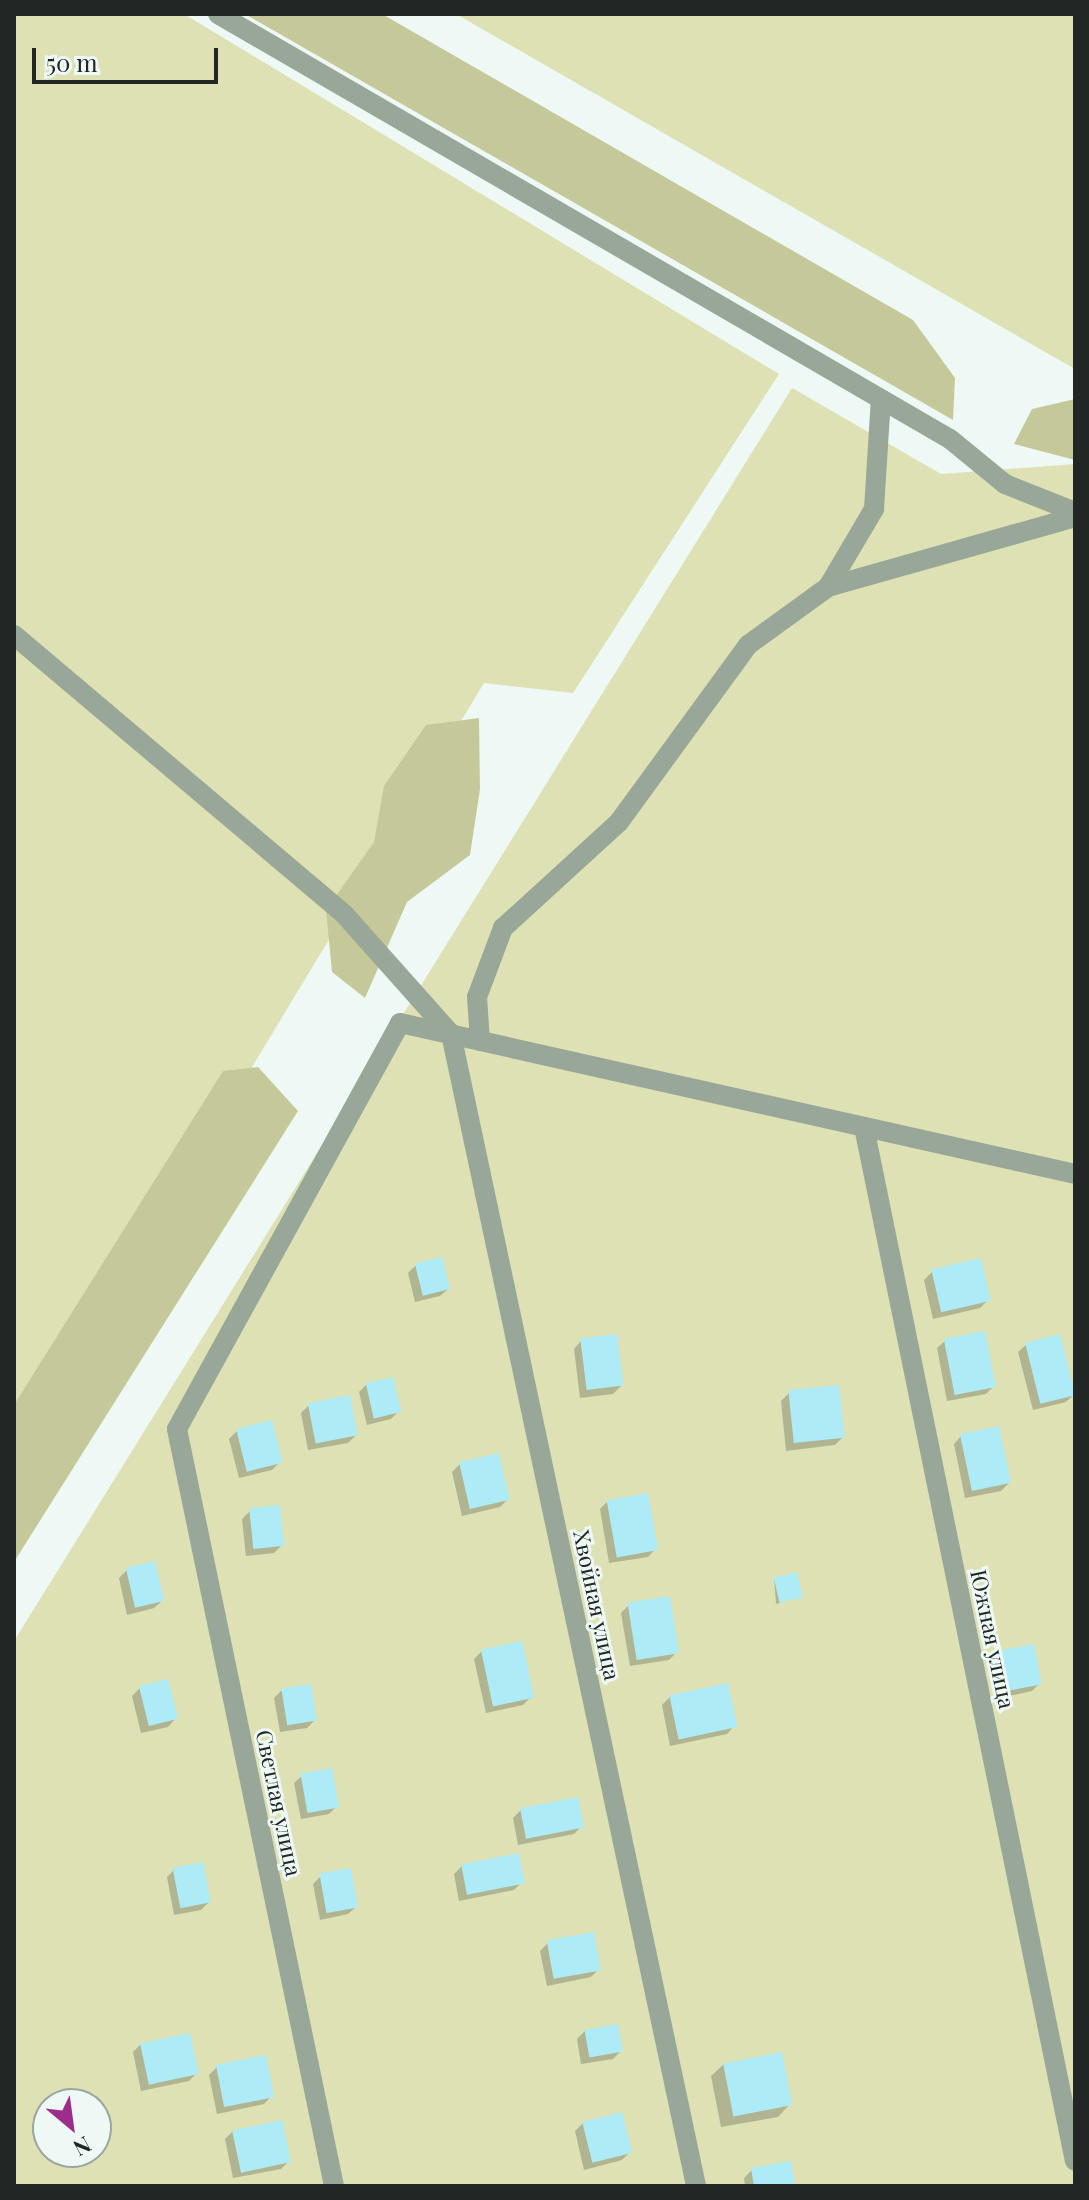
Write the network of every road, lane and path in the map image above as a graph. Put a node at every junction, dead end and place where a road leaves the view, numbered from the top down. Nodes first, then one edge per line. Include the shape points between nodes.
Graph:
1 (218, 14) edge
2 (881, 399) junction
3 (1075, 514) edge
4 (828, 587) junction
5 (14, 635) edge
6 (451, 1034) junction
7 (480, 1041) junction
8 (864, 1127) junction
9 (1075, 1174) edge
10 (1075, 2161) edge
11 (334, 2186) edge
12 (696, 2186) edge

1 - 2 street
2 - 3 street via 950,439 1005,484
2 - 4 street via 874,509
3 - 4 street
4 - 7 street via 748,645 619,822 503,928 477,997
5 - 6 street via 344,914
6 - 7 street
6 - 11 street, Светлая улица via 400,1023 177,1429
6 - 12 street, Хвойная улица
7 - 8 street
8 - 9 street
8 - 10 street, Южная улица

